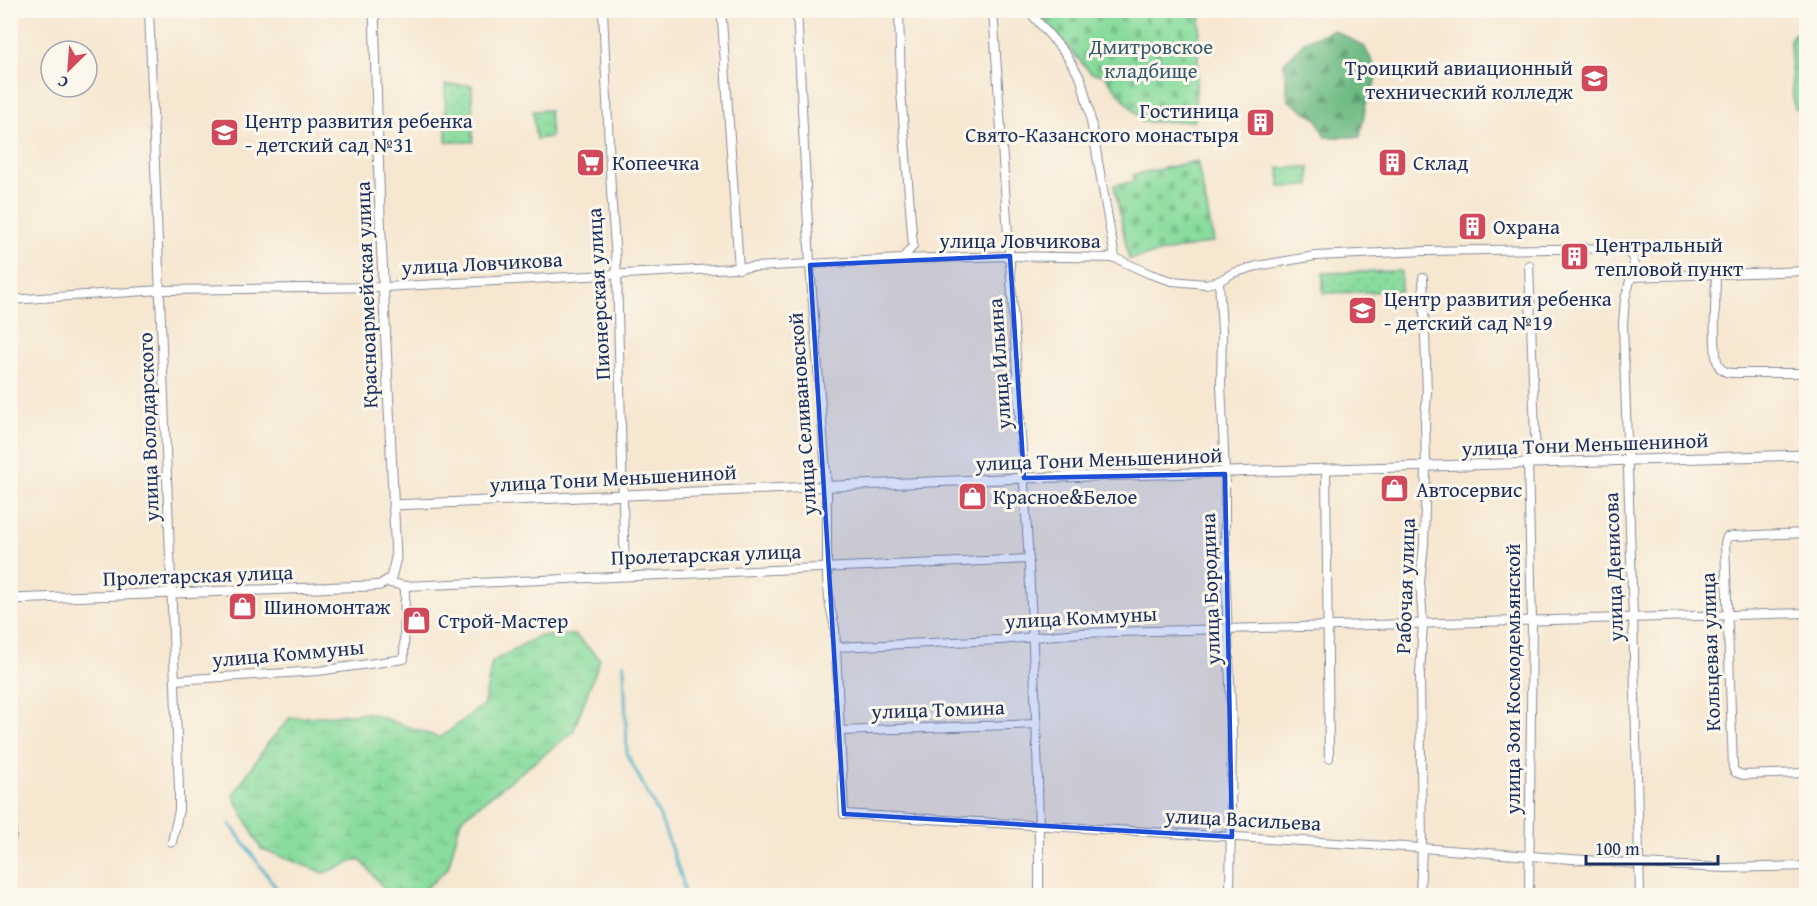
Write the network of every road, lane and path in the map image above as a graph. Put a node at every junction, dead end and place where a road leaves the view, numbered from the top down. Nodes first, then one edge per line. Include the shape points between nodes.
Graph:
1 (149, 10) edge
2 (374, 10) edge
3 (603, 10) edge
4 (797, 10) edge
5 (899, 10) edge
6 (993, 10) edge
7 (1028, 10) edge
8 (722, 20) dead end
9 (913, 246) junction
10 (1617, 248) joint
11 (1010, 256) junction
12 (1115, 258) junction
13 (902, 259) junction
14 (922, 259) junction
15 (810, 265) junction
16 (1529, 265) dead end
17 (739, 269) junction
18 (1806, 271) edge
19 (1716, 274) junction
20 (617, 275) junction
21 (1631, 277) junction
22 (1423, 278) dead end
23 (1219, 281) junction
24 (384, 286) junction
25 (161, 290) junction
26 (10, 300) edge
27 (1806, 373) edge
28 (1806, 455) edge
29 (1627, 461) junction
30 (1532, 463) junction
31 (1426, 467) junction
32 (1326, 471) junction
33 (1225, 474) junction
34 (1024, 478) junction
35 (827, 486) junction
36 (623, 496) junction
37 (393, 505) junction
38 (1806, 533) edge
39 (1029, 560) junction
40 (827, 567) junction
41 (625, 576) junction
42 (389, 580) junction
43 (405, 586) junction
44 (172, 594) junction
45 (10, 599) edge
46 (1806, 613) edge
47 (1726, 616) junction
48 (1633, 617) junction
49 (1532, 620) junction
50 (1423, 623) junction
51 (1329, 628) junction
52 (1228, 629) junction
53 (1034, 637) junction
54 (836, 647) junction
55 (175, 680) junction
56 (10, 724) edge
57 (1037, 724) junction
58 (840, 731) junction
59 (1329, 758) dead end
60 (1806, 773) edge
61 (844, 814) joint
62 (1040, 826) junction
63 (12, 837) dead end
64 (1232, 837) junction
65 (172, 842) dead end
66 (1422, 848) junction
67 (1529, 857) junction
68 (1639, 864) junction
69 (1806, 866) edge
70 (1039, 896) edge
71 (1230, 896) edge
72 (1420, 896) edge
73 (1529, 896) edge
74 (1640, 896) edge

1 - 25 street, улица Володарского
2 - 24 street, Красноармейская улица
3 - 20 street, Пионерская улица
4 - 15 street, улица Селивановской
5 - 9 street
6 - 11 street, улица Ильина
7 - 12 street via 1065,53 1081,79
8 - 17 street
9 - 13 street
9 - 14 street
10 - 21 street, улица Денисова via 1633,258
10 - 23 street, улица Ловчикова via 1315,256 1257,266
11 - 12 street, улица Ловчикова
11 - 14 street, улица Ловчикова
11 - 34 street, улица Ильина
12 - 23 street, улица Ловчикова via 1172,281
13 - 14 street, улица Ловчикова
13 - 15 street, улица Ловчикова
15 - 17 street, улица Ловчикова
15 - 35 street, улица Селивановской
16 - 30 street
17 - 20 street, улица Ловчикова
18 - 19 street
19 - 21 street
19 - 27 street via 1716,353 1722,370 1733,374
20 - 24 street, улица Ловчикова
20 - 36 street, Пионерская улица
21 - 29 street, улица Денисова via 1623,324
22 - 31 street, Рабочая улица
23 - 33 street, улица Бородина
24 - 25 street, улица Ловчикова
24 - 37 street, Красноармейская улица
25 - 26 street, улица Ловчикова
25 - 44 street, улица Володарского
28 - 29 street, улица Тони Меньшениной
29 - 30 street, улица Тони Меньшениной
29 - 48 street, улица Денисова
30 - 31 street, улица Тони Меньшениной
30 - 49 street, улица Зои Космодемьянской
31 - 32 street, улица Тони Меньшениной
31 - 50 street, Рабочая улица via 1420,582
32 - 33 street, улица Тони Меньшениной
32 - 51 street
33 - 34 street, улица Тони Меньшениной
33 - 52 street, улица Бородина
34 - 35 street, улица Тони Меньшениной
34 - 39 street, улица Ильина
35 - 36 street, улица Тони Меньшениной
35 - 40 street, улица Селивановской
36 - 37 street, улица Тони Меньшениной
36 - 41 street, Пионерская улица
37 - 42 street, Красноармейская улица via 396,558
38 - 47 street, Кольцевая улица via 1727,537
39 - 40 street, Пролетарская улица
39 - 53 street, улица Ильина
40 - 41 street, Пролетарская улица
40 - 54 street, улица Селивановской
41 - 43 street, Пролетарская улица
42 - 43 street, Пролетарская улица
42 - 44 street, Пролетарская улица via 370,586
43 - 55 street, улица Коммуны via 404,659 318,671
44 - 45 street, Пролетарская улица
44 - 55 street, улица Володарского
46 - 47 street, улица Коммуны
47 - 48 street, улица Коммуны
47 - 60 street, Кольцевая улица via 1732,768 1743,775
48 - 49 street, улица Коммуны
48 - 68 street, улица Денисова
49 - 50 street, улица Коммуны
49 - 67 street, улица Зои Космодемьянской
50 - 51 street, улица Коммуны
50 - 66 street, Рабочая улица
51 - 52 street, улица Коммуны
51 - 59 street
52 - 53 street, улица Коммуны
52 - 64 street, улица Бородина
53 - 54 street, улица Коммуны
53 - 57 street, улица Ильина
54 - 58 street, улица Селивановской
55 - 65 street, улица Володарского via 179,810
56 - 63 street
57 - 58 street, улица Томина
57 - 62 street, улица Ильина
58 - 61 street, улица Селивановской
61 - 62 street, улица Васильева
62 - 64 street, улица Васильева
62 - 70 street, улица Ильина
64 - 66 street, улица Васильева
64 - 71 street, улица Бородина
66 - 67 street, улица Васильева
66 - 72 street, Рабочая улица
67 - 68 street, улица Васильева
67 - 73 street, улица Зои Космодемьянской
68 - 69 street, улица Васильева
68 - 74 street, улица Денисова

